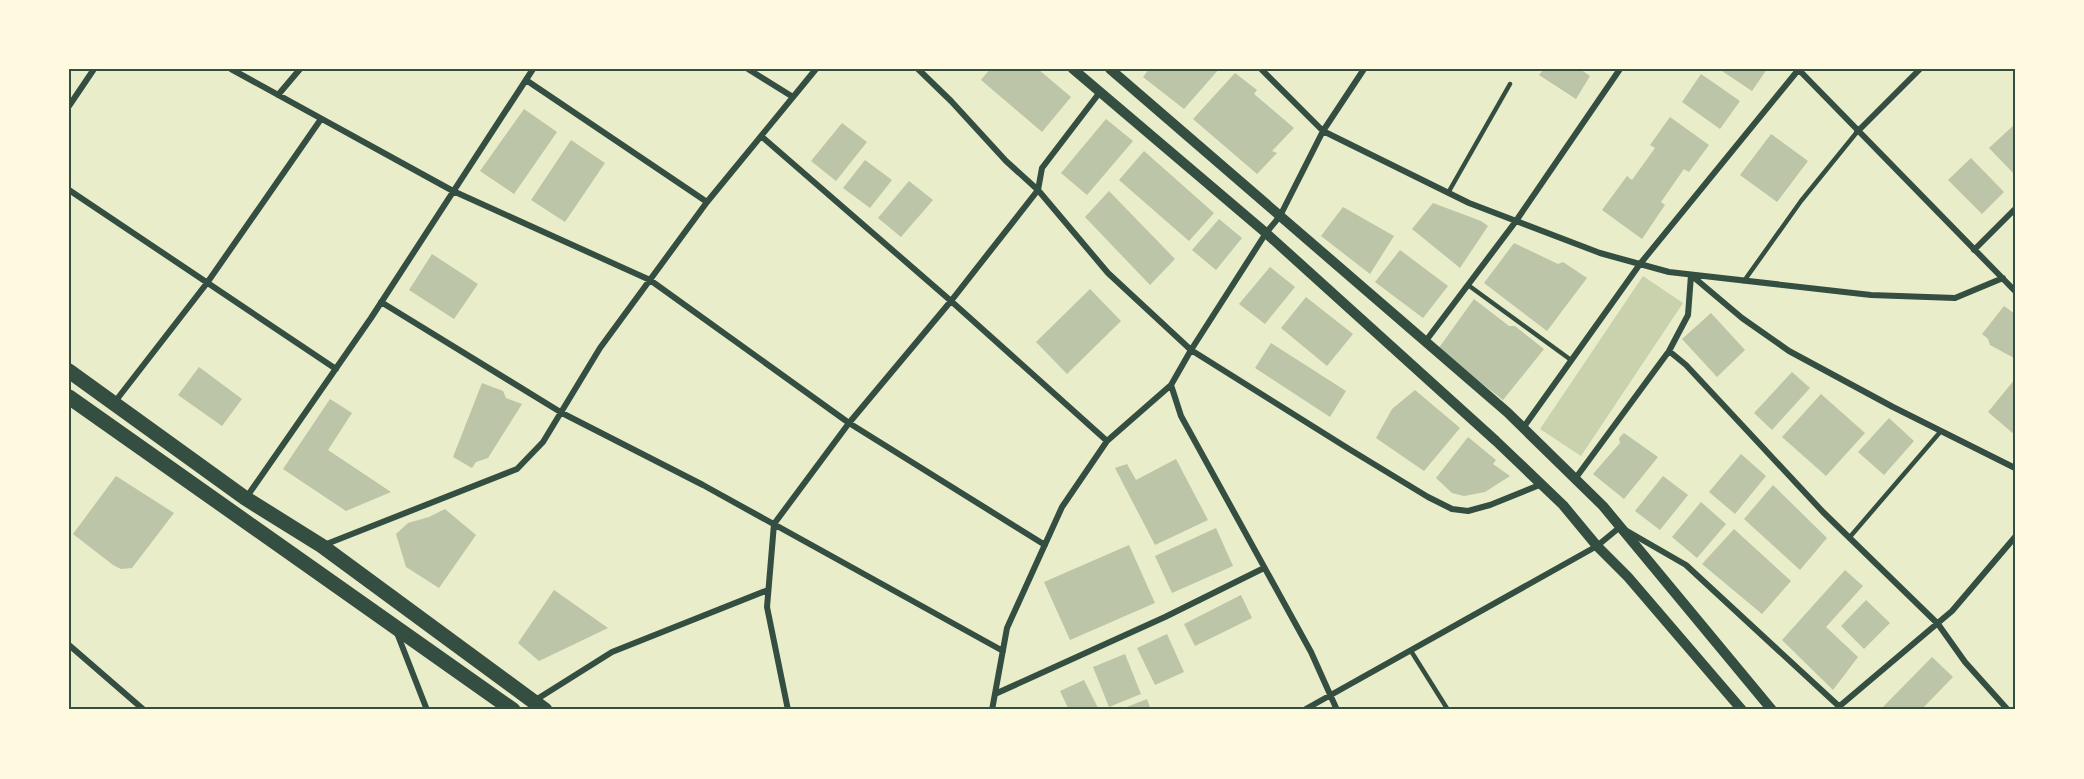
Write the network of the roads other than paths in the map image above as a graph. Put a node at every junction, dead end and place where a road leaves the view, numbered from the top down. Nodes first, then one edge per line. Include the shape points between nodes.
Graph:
1 (93, 69) edge
2 (231, 69) edge
3 (300, 69) edge
4 (533, 69) edge
5 (748, 69) edge
6 (816, 69) edge
7 (918, 69) edge
8 (1073, 69) edge
9 (1110, 69) edge
10 (1261, 69) edge
11 (1364, 69) edge
12 (1620, 69) edge
13 (1798, 69) edge
14 (1920, 69) edge
15 (526, 80) junction
16 (1510, 84) dead end
17 (1100, 92) junction
18 (278, 95) junction
19 (793, 97) junction
20 (69, 106) edge
21 (321, 119) junction
22 (1323, 131) junction
23 (1857, 132) junction
24 (761, 136) junction
25 (69, 190) edge
26 (1038, 190) junction
27 (453, 191) junction
28 (1448, 193) junction
29 (707, 202) junction
30 (2015, 210) edge
31 (1280, 216) junction
32 (1516, 221) junction
33 (1266, 233) junction
34 (1974, 250) junction
35 (1640, 264) junction
36 (1691, 275) junction
37 (2002, 279) junction
38 (650, 280) junction
39 (1744, 281) junction
40 (207, 283) junction
41 (1468, 285) junction
42 (2015, 291) edge
43 (951, 301) junction
44 (381, 302) junction
45 (1425, 343) junction
46 (1191, 350) junction
47 (1669, 351) junction
48 (1571, 360) junction
49 (336, 369) junction
50 (69, 371) edge
51 (1171, 385) junction
52 (69, 397) edge
53 (114, 404) junction
54 (562, 413) junction
55 (849, 423) junction
56 (1523, 428) junction
57 (1941, 431) junction
58 (1107, 441) junction
59 (2015, 468) edge
60 (1575, 479) junction
61 (1542, 484) junction
62 (245, 498) junction
63 (774, 524) junction
64 (1620, 528) junction
65 (2015, 537) edge
66 (1849, 538) junction
67 (1045, 545) junction
68 (322, 546) junction
69 (1597, 546) junction
70 (1264, 568) junction
71 (768, 590) junction
72 (394, 624) junction
73 (1938, 624) junction
74 (69, 645) edge
75 (1002, 651) junction
76 (1412, 651) junction
77 (994, 694) junction
78 (1332, 696) junction
79 (539, 706) edge
80 (1839, 709) edge
81 (144, 710) edge
82 (427, 710) edge
83 (513, 710) edge
84 (788, 710) edge
85 (992, 710) edge
86 (1304, 710) edge
87 (1337, 710) edge
88 (1448, 710) edge
89 (1742, 710) edge
90 (1772, 710) edge
91 (2008, 710) edge

1 - 20 street
2 - 18 street
3 - 18 street
4 - 15 street
5 - 19 street
6 - 19 street
7 - 26 street
8 - 17 street
9 - 31 street
10 - 22 street
11 - 22 street
12 - 32 street
13 - 23 street
13 - 35 street
14 - 23 street
15 - 27 street
15 - 29 street
16 - 28 lane
17 - 26 street via 1042,168
17 - 33 street
18 - 21 street
19 - 24 street
21 - 27 street
21 - 40 street
22 - 28 street
22 - 31 street
23 - 34 street
23 - 39 lane
24 - 29 street
24 - 43 street
25 - 40 street
26 - 43 street
26 - 46 street via 1108,273
27 - 38 street
27 - 44 street
28 - 32 street
29 - 38 street
30 - 34 street
31 - 33 street
31 - 45 street
32 - 35 street
32 - 41 street
33 - 46 street
33 - 61 street
34 - 37 street
35 - 36 street
35 - 48 street
36 - 39 street
36 - 47 street via 1688,315
36 - 57 street via 1789,351
37 - 39 street via 1955,298 1871,296
37 - 42 street
38 - 54 street via 600,348
38 - 55 street
40 - 49 street
40 - 53 street
41 - 45 street
41 - 48 lane
43 - 55 street
43 - 58 street
44 - 49 street
44 - 54 street
45 - 56 street
46 - 51 street
46 - 61 street via 1452,509 1468,511 1490,505
47 - 60 street
47 - 66 street
48 - 56 street
49 - 62 street
50 - 53 highway
51 - 58 street
51 - 70 street via 1181,416
52 - 72 highway
53 - 62 highway
54 - 63 street
54 - 68 street via 543,442 517,469
55 - 63 street
55 - 67 street
56 - 60 street
57 - 59 street
57 - 66 lane
58 - 67 street via 1062,507
60 - 64 street
61 - 69 street
62 - 68 highway
63 - 71 street
63 - 75 street
64 - 69 street
64 - 80 street via 1686,565
64 - 90 street
65 - 73 street
66 - 73 street
67 - 75 street via 1007,628
68 - 79 highway
69 - 76 street
69 - 89 street
70 - 77 street
70 - 78 street
71 - 79 street via 612,652
71 - 84 street via 767,607
72 - 82 street
72 - 83 highway
73 - 80 street
73 - 91 street via 1965,662
74 - 81 street
75 - 77 street
76 - 78 street
76 - 88 lane
77 - 85 street
78 - 86 street
78 - 87 street

